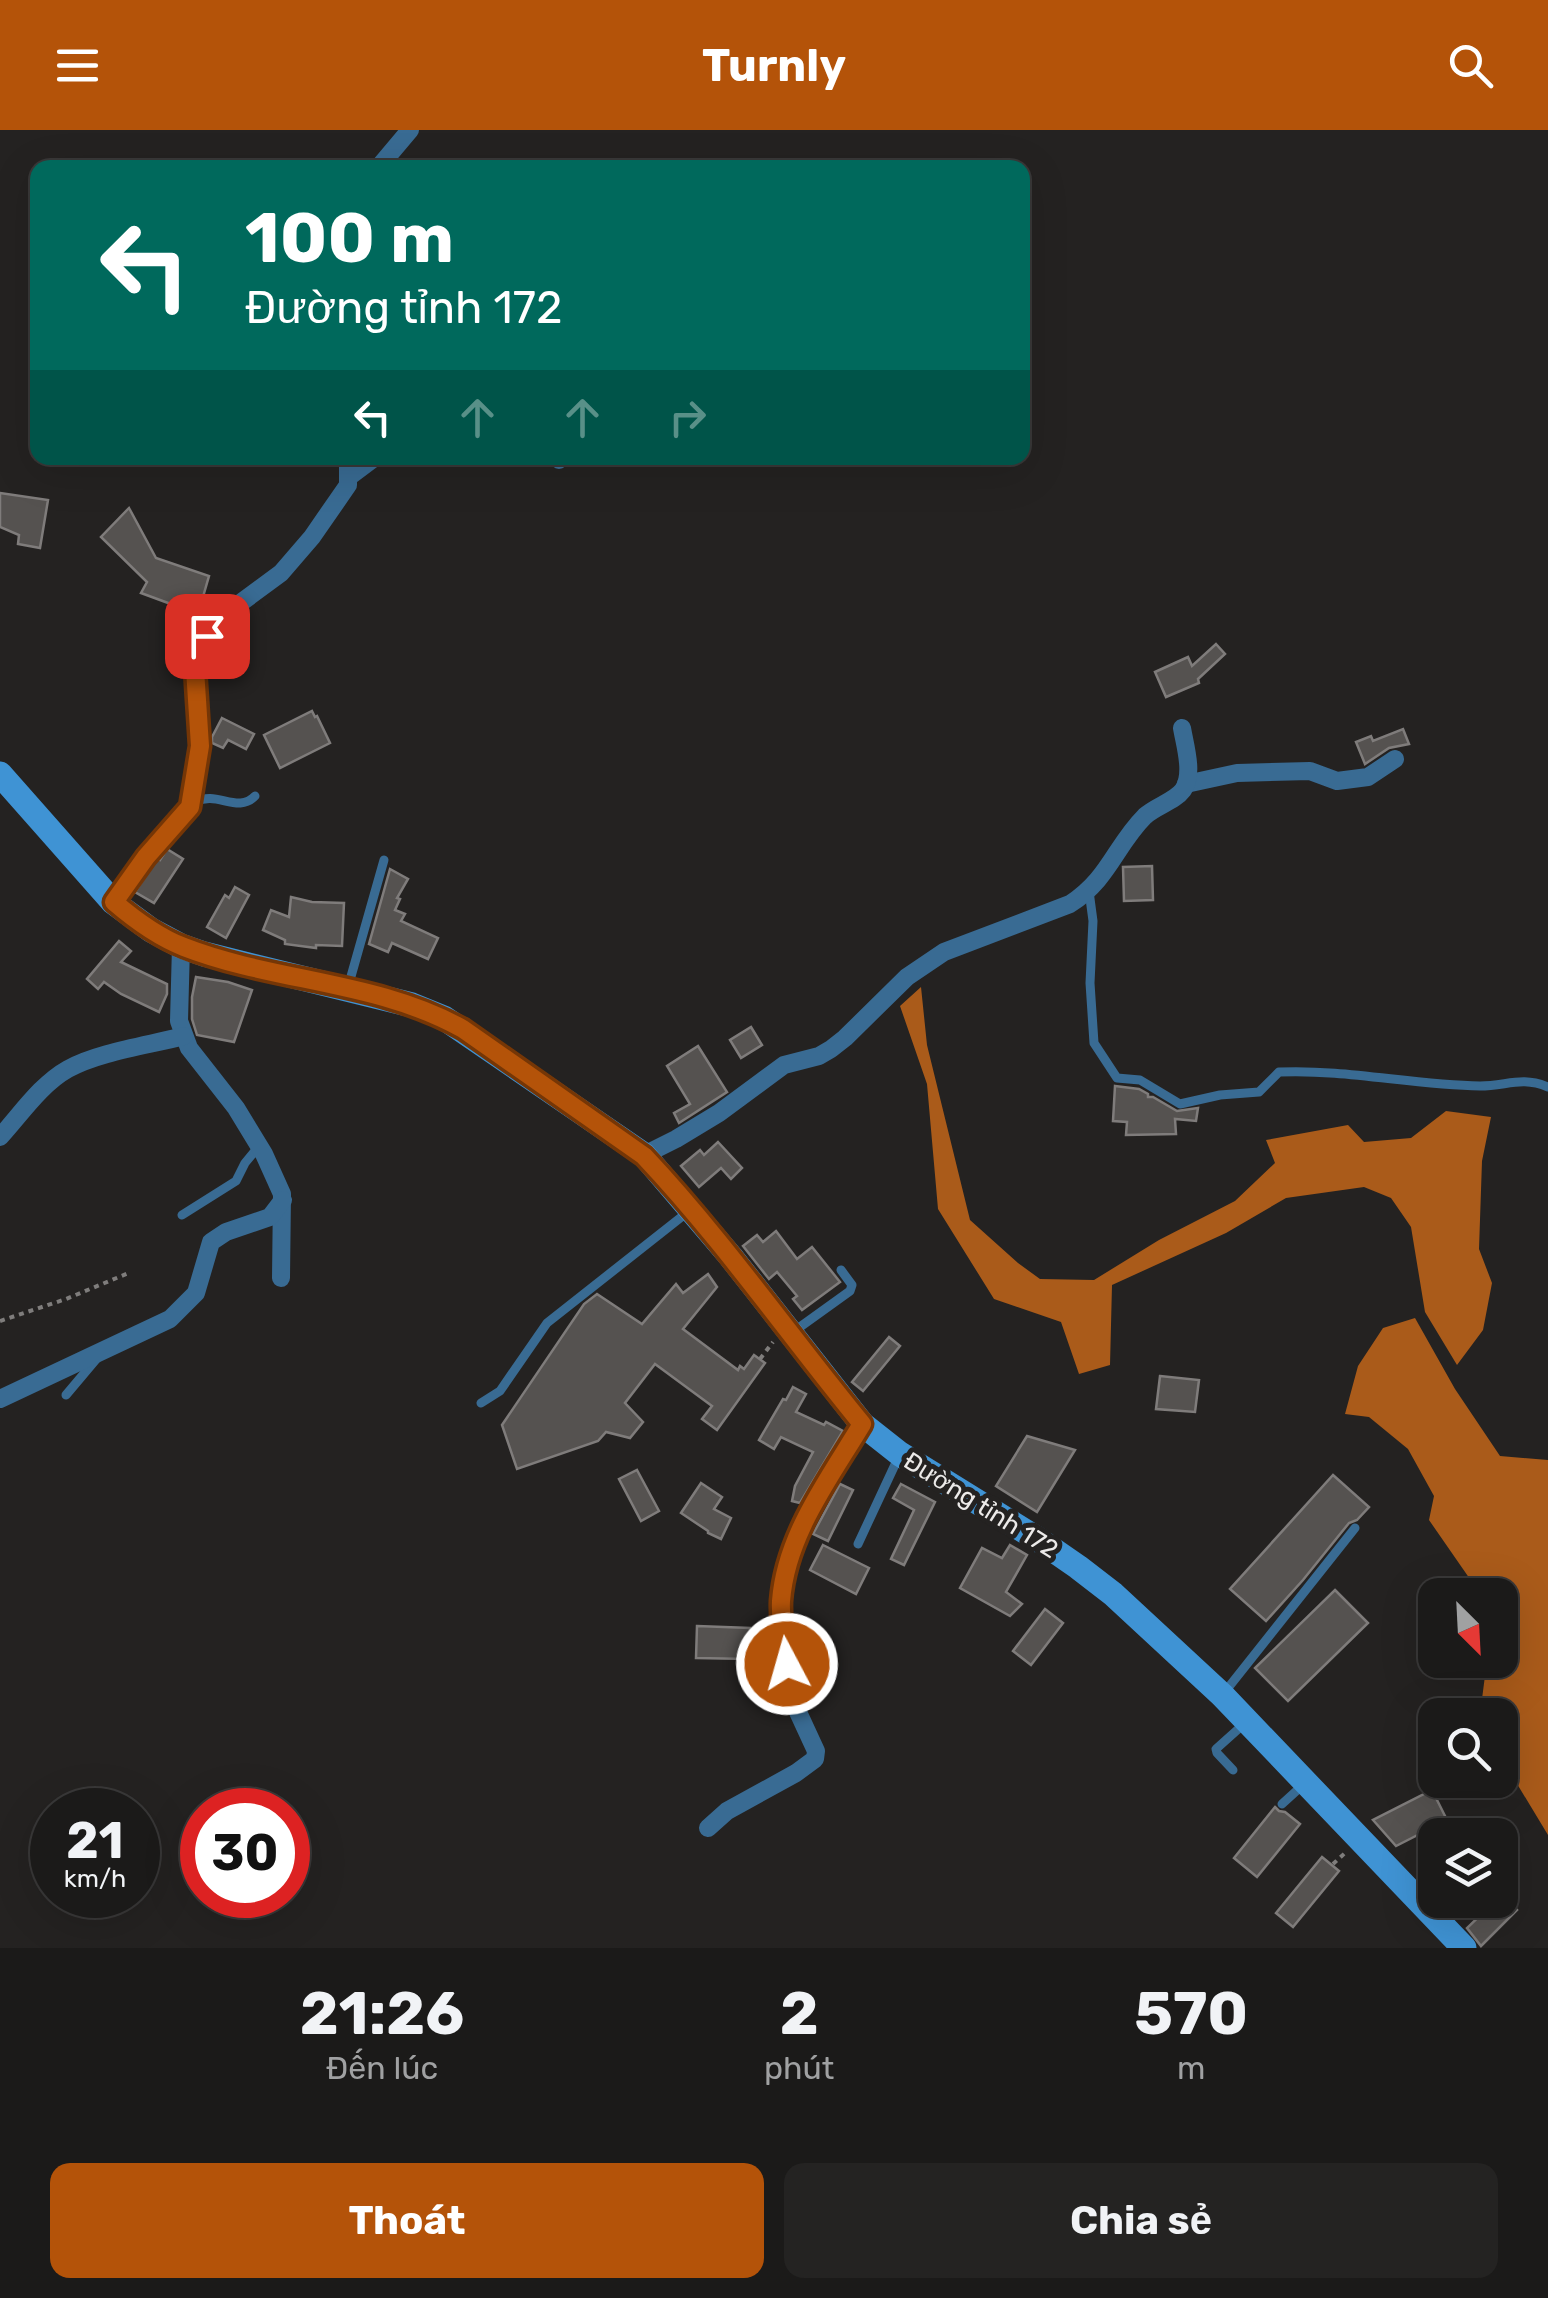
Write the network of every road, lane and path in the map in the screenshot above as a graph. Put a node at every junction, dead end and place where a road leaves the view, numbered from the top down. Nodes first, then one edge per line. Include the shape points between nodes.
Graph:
1 (410, 130) edge
2 (385, 160) edge
3 (349, 467) edge
4 (1182, 728) dead end
5 (1394, 760) dead end
6 (0, 774) edge
7 (1186, 784) junction
8 (255, 796) dead end
9 (190, 807) junction
10 (384, 860) dead end
11 (1088, 891) junction
12 (114, 902) junction
13 (181, 946) junction
14 (347, 989) junction
15 (184, 1036) junction
16 (1548, 1087) edge
17 (0, 1137) edge
18 (259, 1146) junction
19 (644, 1156) junction
20 (283, 1200) junction
21 (692, 1209) junction
22 (182, 1215) dead end
23 (841, 1270) dead end
24 (131, 1272) dead end
25 (281, 1278) dead end
26 (0, 1322) edge
27 (791, 1334) junction
28 (102, 1352) junction
29 (66, 1395) dead end
30 (0, 1399) edge
31 (481, 1403) dead end
32 (862, 1424) junction
33 (900, 1454) junction
34 (1355, 1528) dead end
35 (858, 1544) dead end
36 (1222, 1695) junction
37 (1248, 1722) junction
38 (1233, 1770) dead end
39 (1306, 1782) junction
40 (1282, 1804) dead end
41 (708, 1828) dead end
42 (1464, 1948) edge

1 - 2 street
3 - 9 street via 348,484 312,538 280,573 220,618 194,654 200,746
4 - 7 street
5 - 7 street via 1368,778 1336,781 1310,770 1237,773
6 - 12 main road, Đường tỉnh 172
7 - 11 street via 1142,819
8 - 9 lane via 241,804 201,799
9 - 12 lane
10 - 14 lane
11 - 16 lane via 1094,1043 1117,1078 1140,1080 1180,1104 1259,1092 1279,1072 1484,1086 1530,1080
11 - 19 street via 944,952 907,977 831,1049 784,1065
12 - 13 main road, Đường tỉnh 172
13 - 14 main road, Đường tỉnh 172
13 - 15 street via 178,1022
14 - 19 main road, Đường tỉnh 172 via 412,1005 453,1024
15 - 17 street via 67,1069
15 - 18 street
18 - 20 street
18 - 22 lane via 236,1181
19 - 21 main road, Đường tỉnh 172
20 - 25 street
20 - 28 street via 270,1217 211,1242 196,1293 170,1319
21 - 27 main road, Đường tỉnh 172
21 - 31 lane via 547,1323 500,1392
23 - 27 lane via 850,1291
24 - 26 path
27 - 32 main road, Đường tỉnh 172
28 - 29 lane
28 - 30 street
32 - 33 main road, Đường tỉnh 172
32 - 41 street via 806,1517 781,1604 792,1699 815,1759
33 - 35 lane
33 - 36 main road, Đường tỉnh 172 via 1078,1566
34 - 36 lane
36 - 37 main road, Đường tỉnh 172
37 - 38 lane via 1216,1749
37 - 39 main road, Đường tỉnh 172
39 - 40 lane
39 - 42 main road, Đường tỉnh 172

